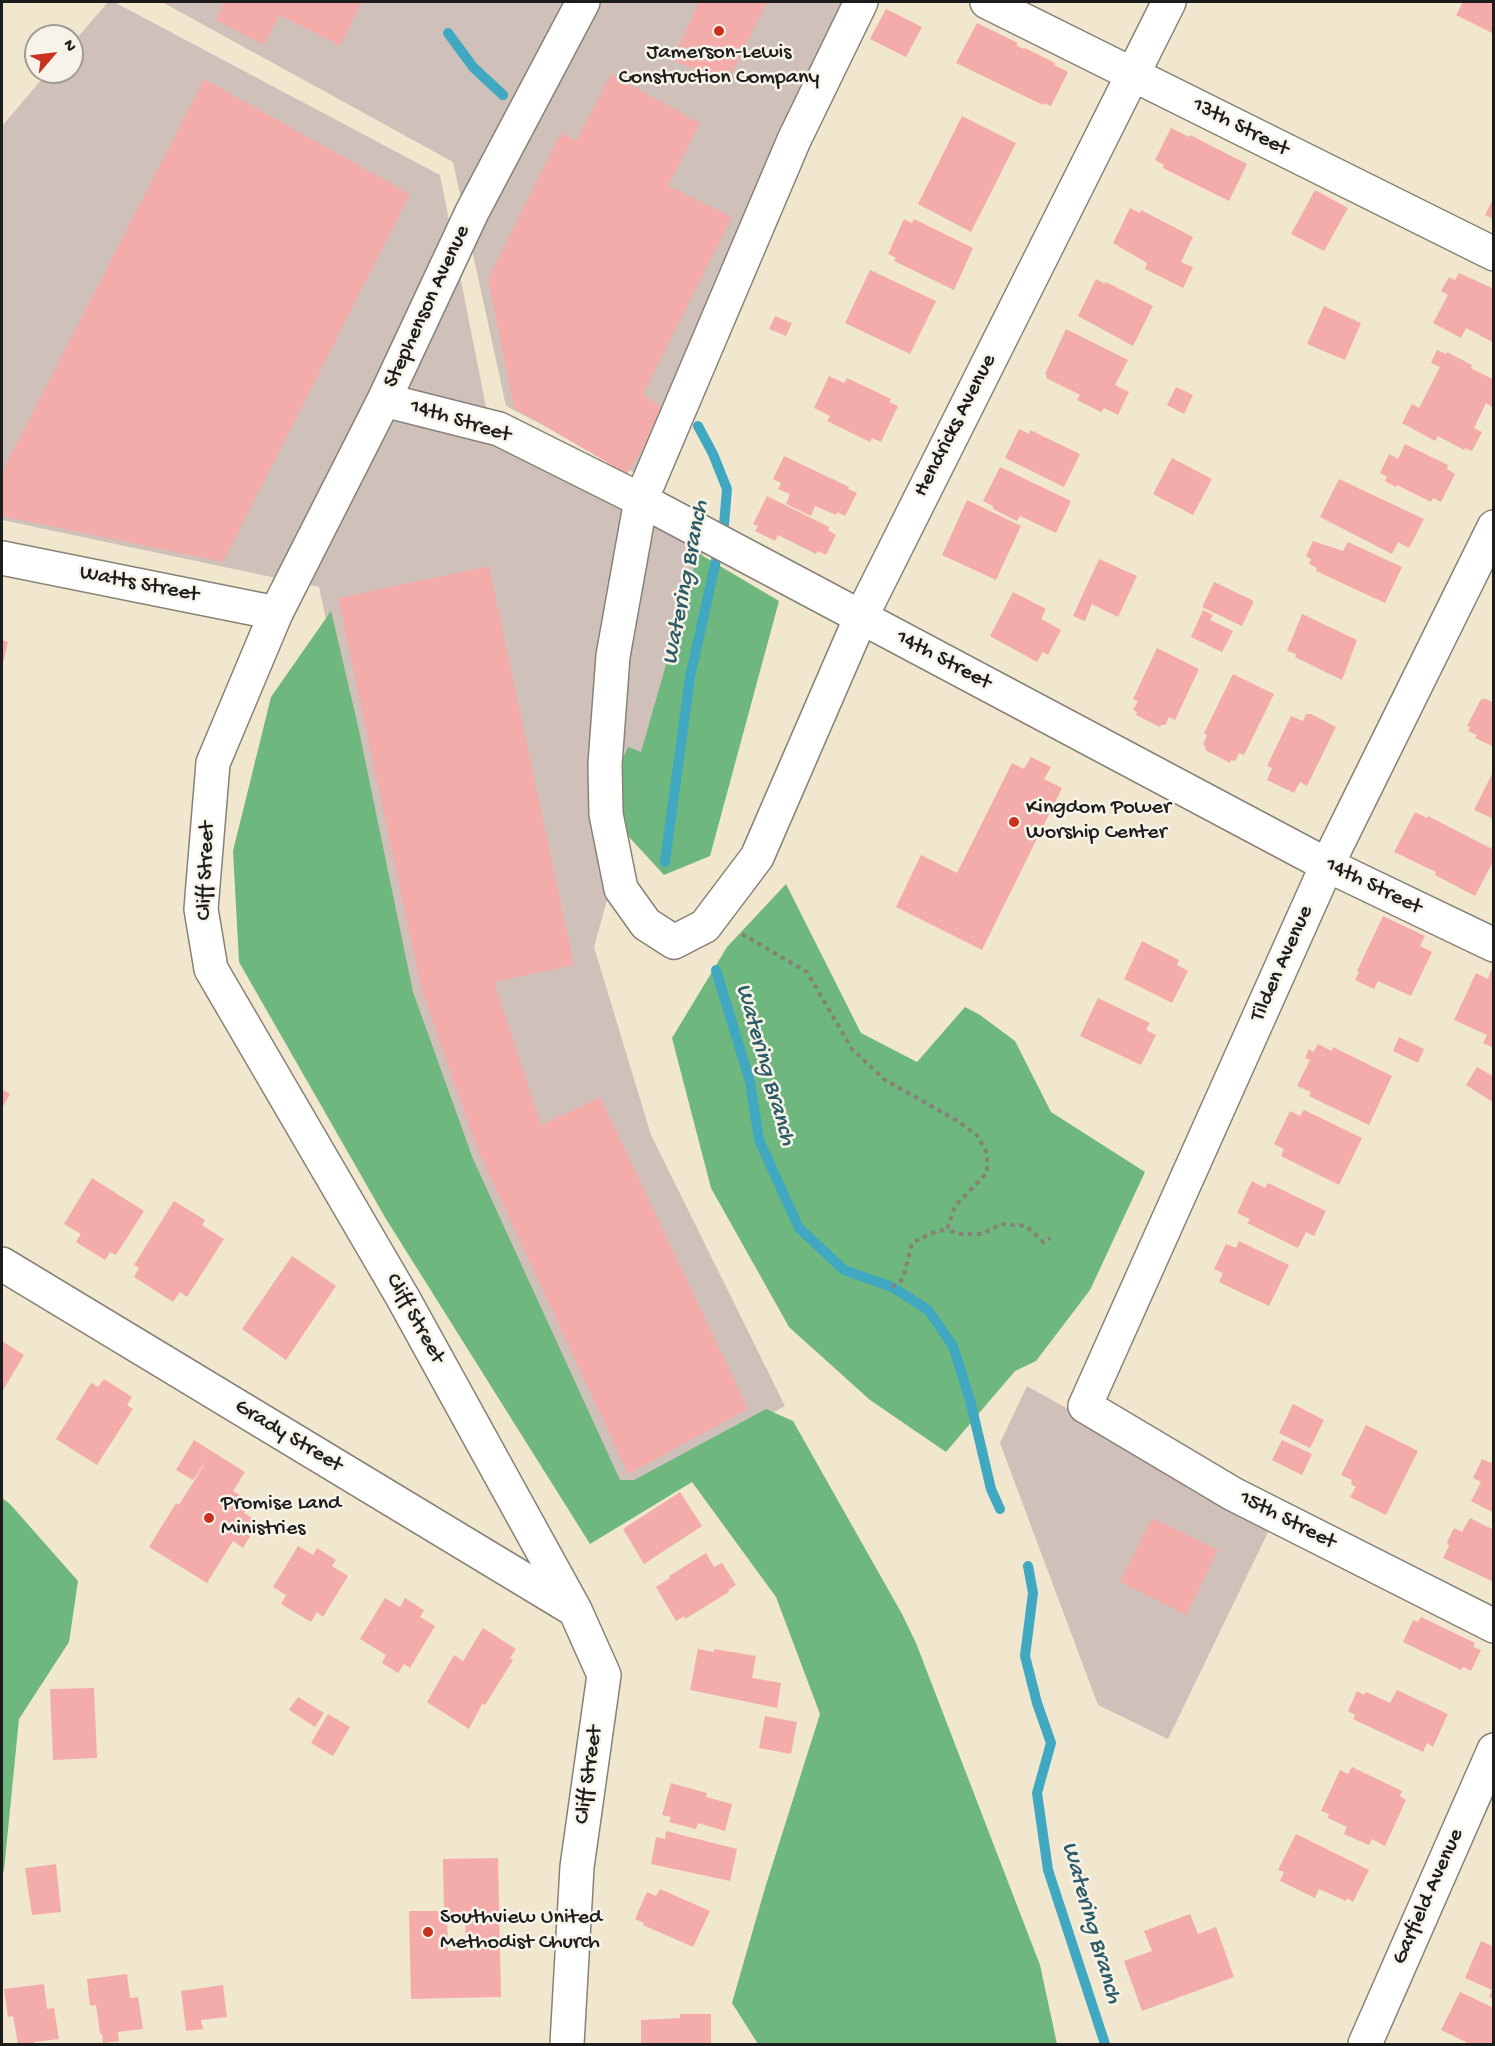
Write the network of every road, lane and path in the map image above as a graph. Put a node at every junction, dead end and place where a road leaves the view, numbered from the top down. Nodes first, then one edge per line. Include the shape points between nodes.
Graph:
1 (582, 2) edge
2 (861, 2) edge
3 (987, 2) edge
4 (1168, 2) edge
5 (1133, 74) junction
6 (1494, 254) edge
7 (384, 400) junction
8 (641, 500) junction
9 (1494, 527) edge
10 (2, 558) edge
11 (276, 613) junction
12 (861, 617) junction
13 (1327, 865) junction
14 (714, 915) junction
15 (1494, 945) edge
16 (947, 1229) junction
17 (1051, 1238) dead end
18 (2, 1264) edge
19 (892, 1287) dead end
20 (1085, 1406) joint
21 (575, 1610) junction
22 (1494, 1626) edge
23 (1494, 1750) edge
24 (567, 2044) edge
25 (1365, 2044) edge

1 - 7 street, Stephenson Avenue via 472,212
2 - 8 street via 794,140
3 - 5 street, 13th Street
4 - 5 street, Hendricks Avenue
5 - 6 street, 13th Street
5 - 12 street, Hendricks Avenue
7 - 8 street, 14th Street via 499,429
7 - 11 street, Stephenson Avenue
8 - 12 street, 14th Street
8 - 14 street, Hendricks Avenue via 614,656 605,764 606,814 621,889 646,924 674,942 705,926
9 - 13 street, Tilden Avenue
10 - 11 street, Watts Street
11 - 21 street, Cliff Street via 213,763 201,909 211,969 403,1298
12 - 13 street, 14th Street
12 - 14 street, Hendricks Avenue via 757,857
13 - 15 street, 14th Street
13 - 20 street, Tilden Avenue
14 - 16 path via 807,972 852,1049 885,1080 976,1135 987,1153 987,1173 955,1206
16 - 17 path via 957,1234 982,1234 1001,1224 1026,1226 1042,1242
16 - 19 path via 912,1243 903,1278
18 - 21 street, Grady Street
20 - 22 street, 15th Street via 1233,1494
21 - 24 street, Cliff Street via 604,1675 577,1867
23 - 25 street, Garfield Avenue

